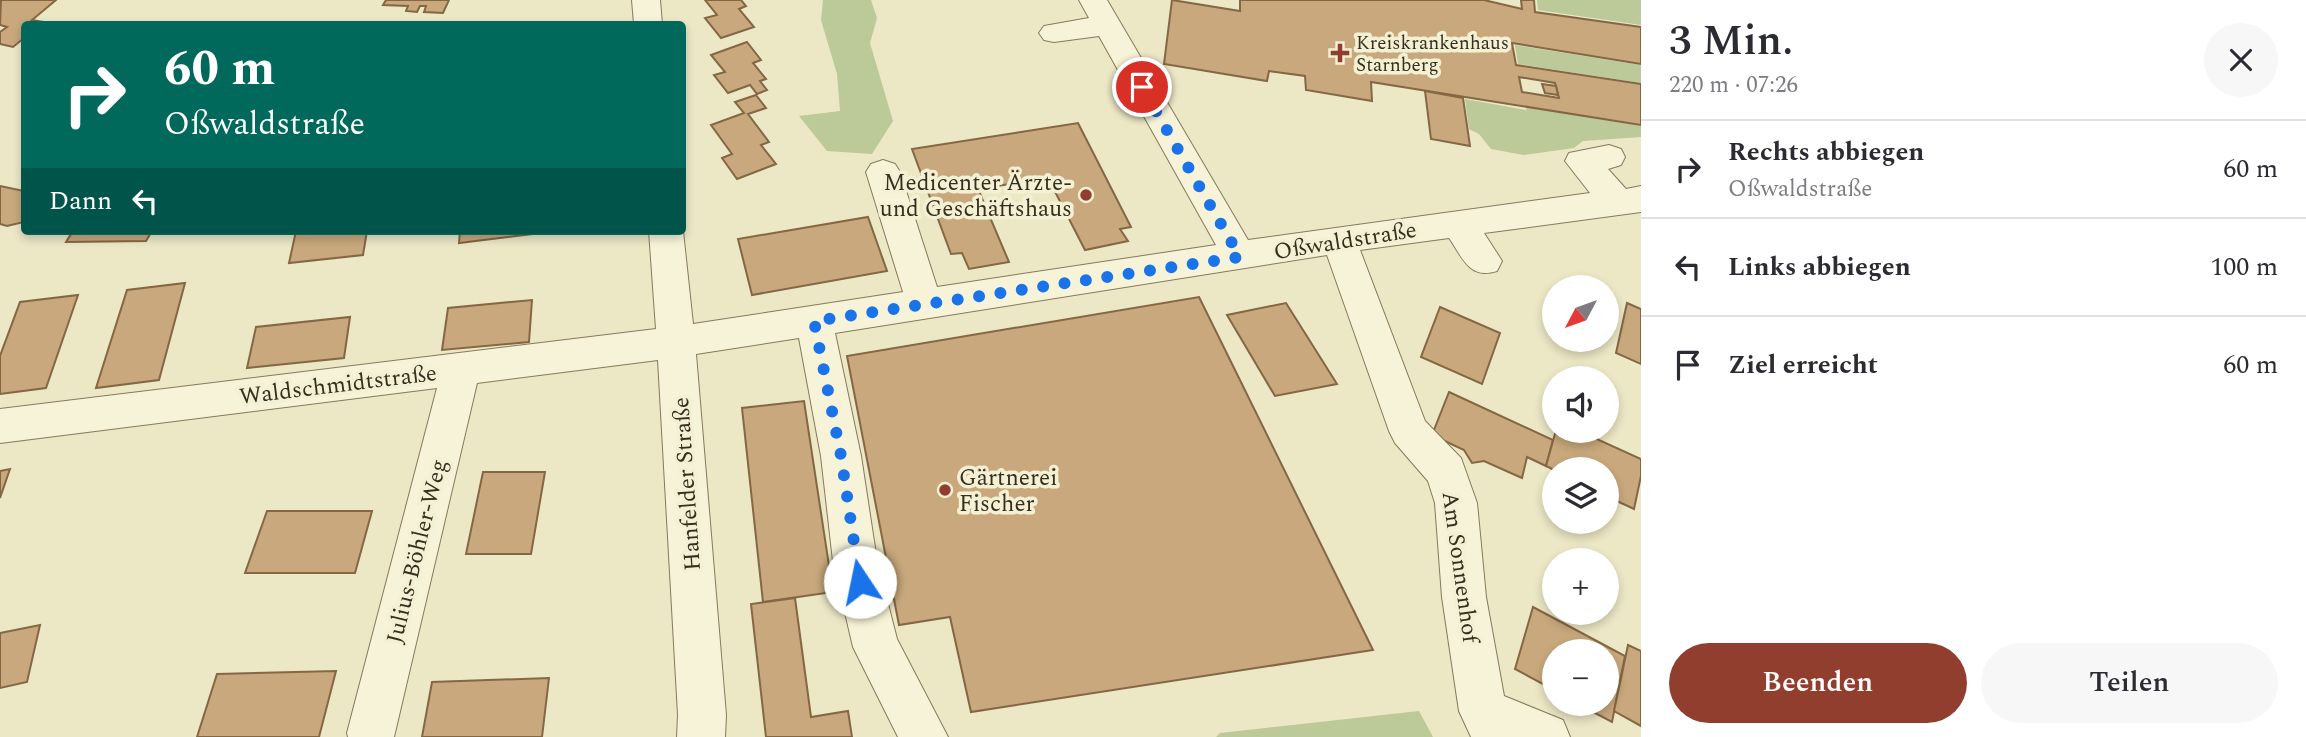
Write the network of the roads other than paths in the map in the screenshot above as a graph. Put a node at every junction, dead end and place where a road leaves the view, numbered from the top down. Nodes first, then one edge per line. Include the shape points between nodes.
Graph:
1 (646, 0) edge
2 (1100, 12) edge
3 (648, 21) edge
4 (1054, 33) dead end
5 (1609, 157) dead end
6 (883, 172) dead end
7 (1630, 200) edge
8 (1466, 222) junction
9 (666, 235) edge
10 (1339, 240) junction
11 (1240, 257) junction
12 (1493, 259) dead end
13 (925, 305) junction
14 (814, 321) junction
15 (676, 342) junction
16 (461, 369) junction
17 (0, 426) edge
18 (1490, 724) edge
19 (372, 733) dead end
20 (701, 737) edge
21 (924, 737) edge
22 (1546, 737) edge

1 - 3 street
2 - 4 street
2 - 11 street
5 - 7 street via 1581,161
6 - 13 street
7 - 8 street, Oßwaldstraße
8 - 10 street, Oßwaldstraße
8 - 12 street
9 - 15 street, Hanfelder Straße
10 - 11 street, Oßwaldstraße
10 - 18 street, Am Sonnenhof via 1409,431 1446,471 1457,503 1464,597
11 - 13 street, Oßwaldstraße
13 - 14 street, Oßwaldstraße
14 - 15 street, Oßwaldstraße
14 - 21 street via 841,456 855,561 876,647
15 - 16 street, Waldschmidtstraße
15 - 20 street, Hanfelder Straße
16 - 17 street, Waldschmidtstraße
16 - 19 street, Julius-Böhler-Weg
18 - 22 street, Am Sonnenhof

